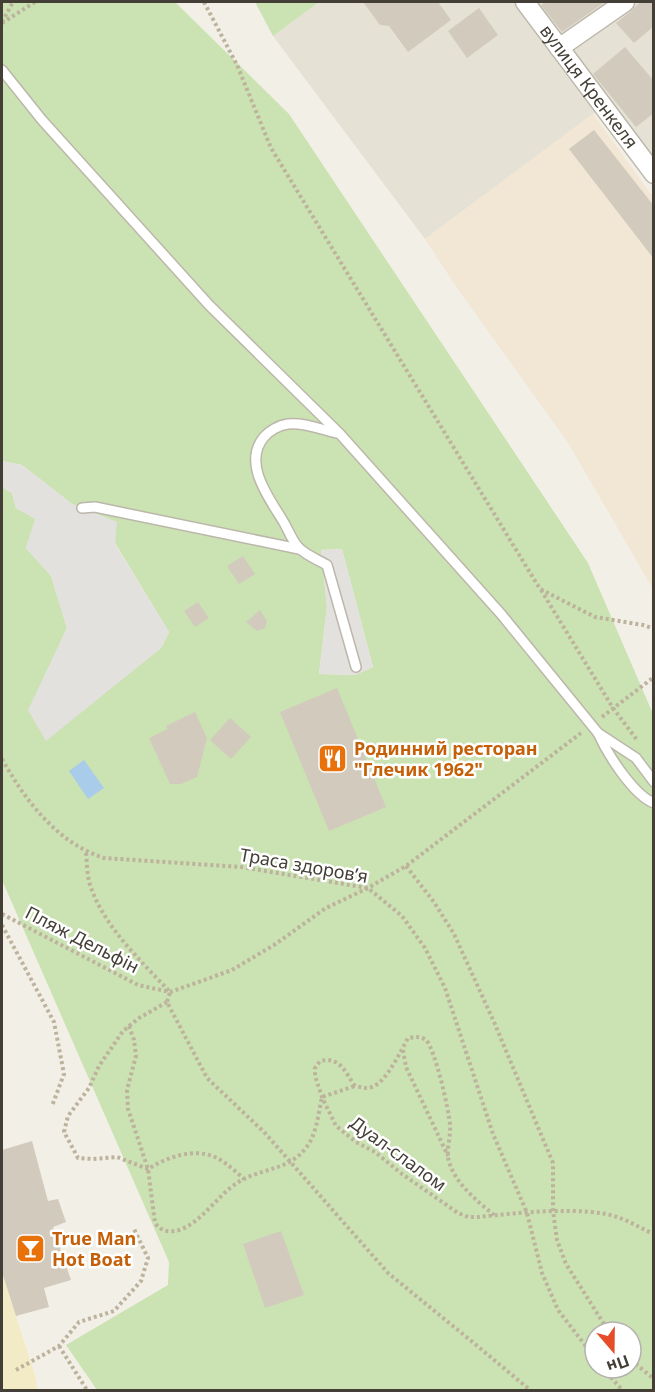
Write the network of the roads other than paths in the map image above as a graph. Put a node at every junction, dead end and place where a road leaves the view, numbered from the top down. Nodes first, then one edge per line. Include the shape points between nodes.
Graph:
1 (525, 2) edge
2 (625, 2) edge
3 (559, 48) junction
4 (2, 70) edge
5 (654, 174) edge
6 (340, 434) junction
7 (82, 508) dead end
8 (299, 549) junction
9 (356, 667) dead end
10 (598, 733) junction
11 (654, 782) edge
12 (654, 803) edge

1 - 3 street, вулиця Кренкеля
2 - 3 street
3 - 5 street, вулиця Кренкеля
4 - 6 lane via 42,120 209,305
6 - 8 lane via 288,424 266,435 256,452 262,485
6 - 10 lane via 501,614
7 - 8 lane via 95,507
8 - 9 lane via 327,565
10 - 11 lane via 636,758
10 - 12 lane via 607,753 644,799

